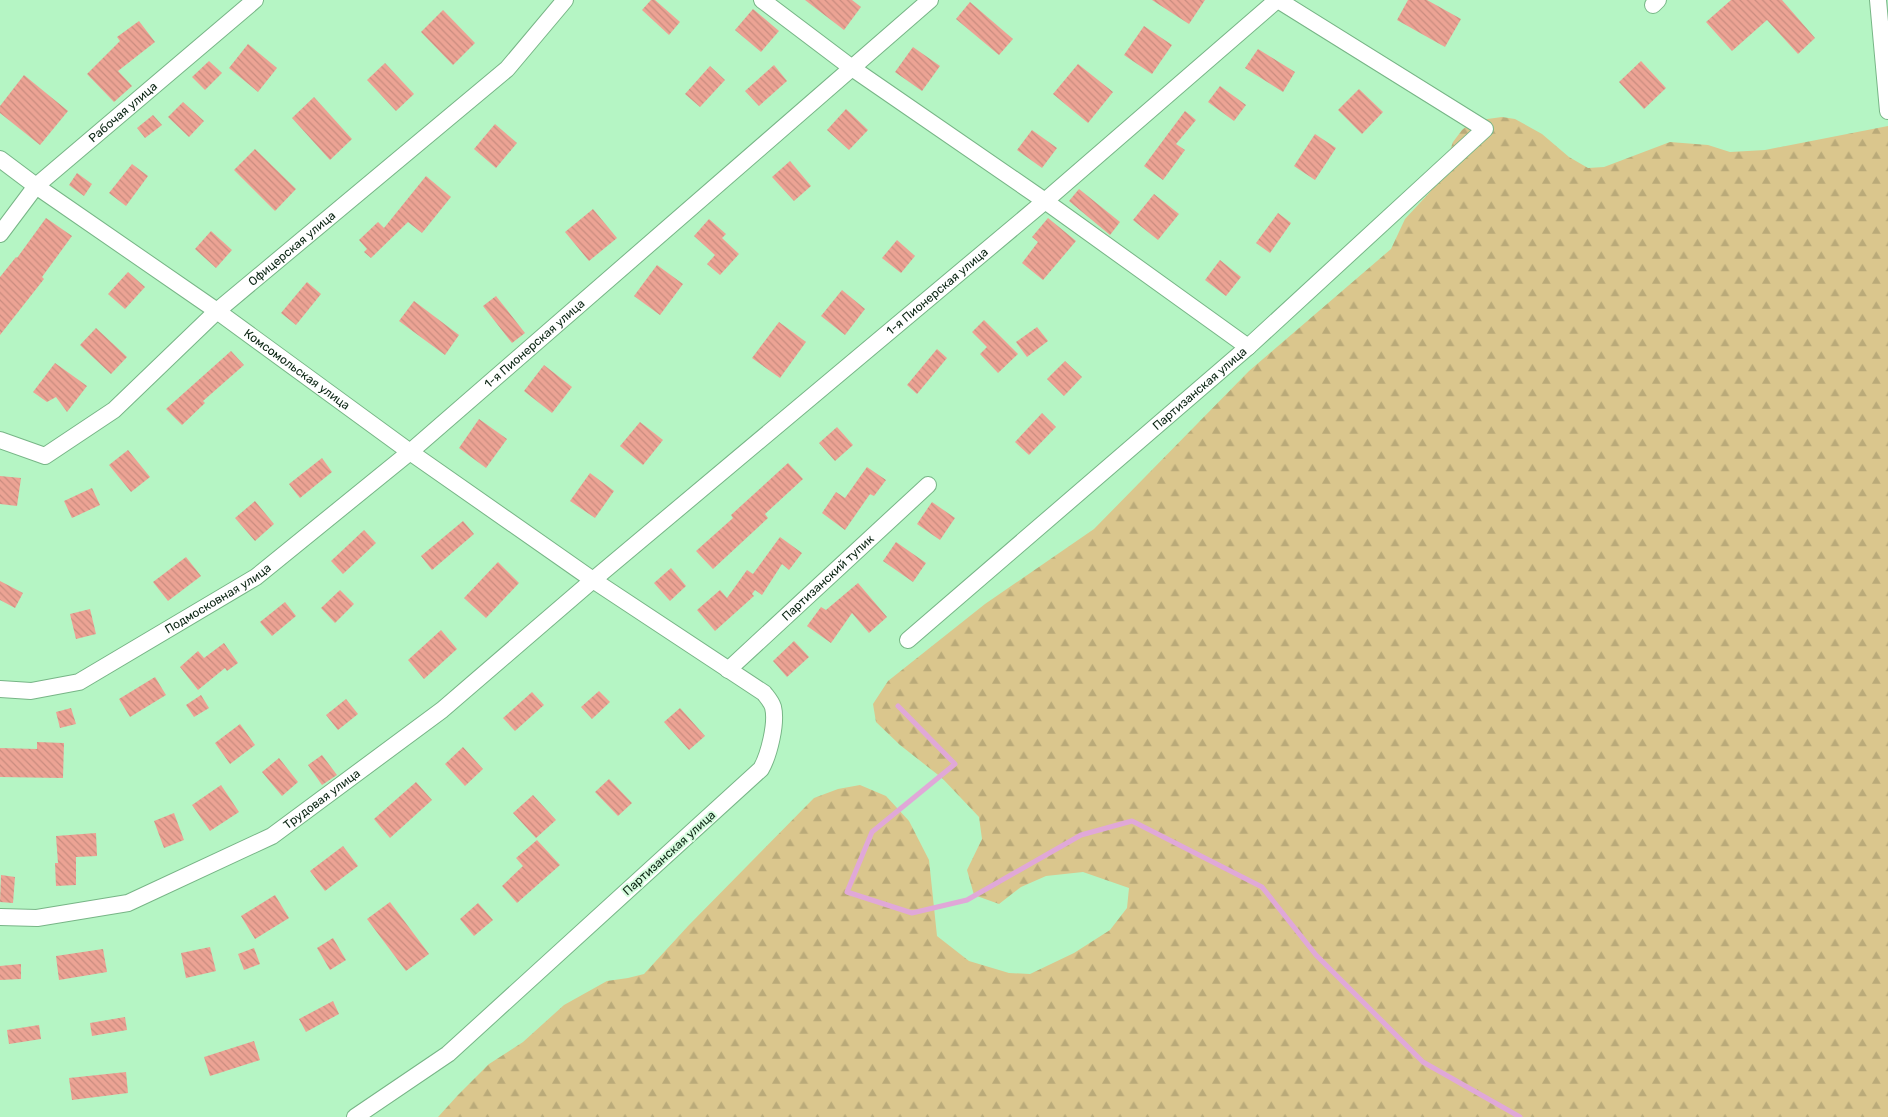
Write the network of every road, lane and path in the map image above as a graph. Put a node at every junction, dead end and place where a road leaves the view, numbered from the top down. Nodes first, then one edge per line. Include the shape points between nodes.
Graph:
1 (255, 0) edge
2 (565, 0) edge
3 (762, 0) edge
4 (930, 0) edge
5 (1277, 0) edge
6 (1878, 0) edge
7 (852, 68) junction
8 (1888, 111) edge
9 (0, 159) edge
10 (36, 186) junction
11 (1045, 202) junction
12 (0, 234) edge
13 (217, 311) junction
14 (1248, 347) junction
15 (0, 440) edge
16 (410, 452) junction
17 (928, 485) dead end
18 (593, 580) junction
19 (908, 640) dead end
20 (728, 670) junction
21 (0, 689) edge
22 (0, 917) edge
23 (355, 1117) edge

1 - 10 street, Рабочая улица
2 - 13 street, Офицерская улица via 507,69
3 - 7 street
4 - 7 street, 1-я Пионерская улица
5 - 11 street, 1-я Пионерская улица
5 - 14 street, Партизанская улица via 1486,129
6 - 8 street
7 - 11 street
7 - 16 street, 1-я Пионерская улица
9 - 10 street, Комсомольская улица
10 - 12 street, Рабочая улица
10 - 13 street, Комсомольская улица
11 - 14 street
11 - 18 street, 1-я Пионерская улица
13 - 15 street, Офицерская улица via 114,410 45,456
13 - 16 street, Комсомольская улица
14 - 19 street, Партизанская улица
16 - 18 street, Комсомольская улица
16 - 21 street, Подмосковная улица via 256,577 79,682 31,691
17 - 20 street, Партизанский тупик
18 - 20 street, Партизанская улица
18 - 22 street, Трудовая улица via 442,710 272,836 128,903 37,918
20 - 23 street, Партизанская улица via 764,693 773,707 768,756 761,769 448,1054

